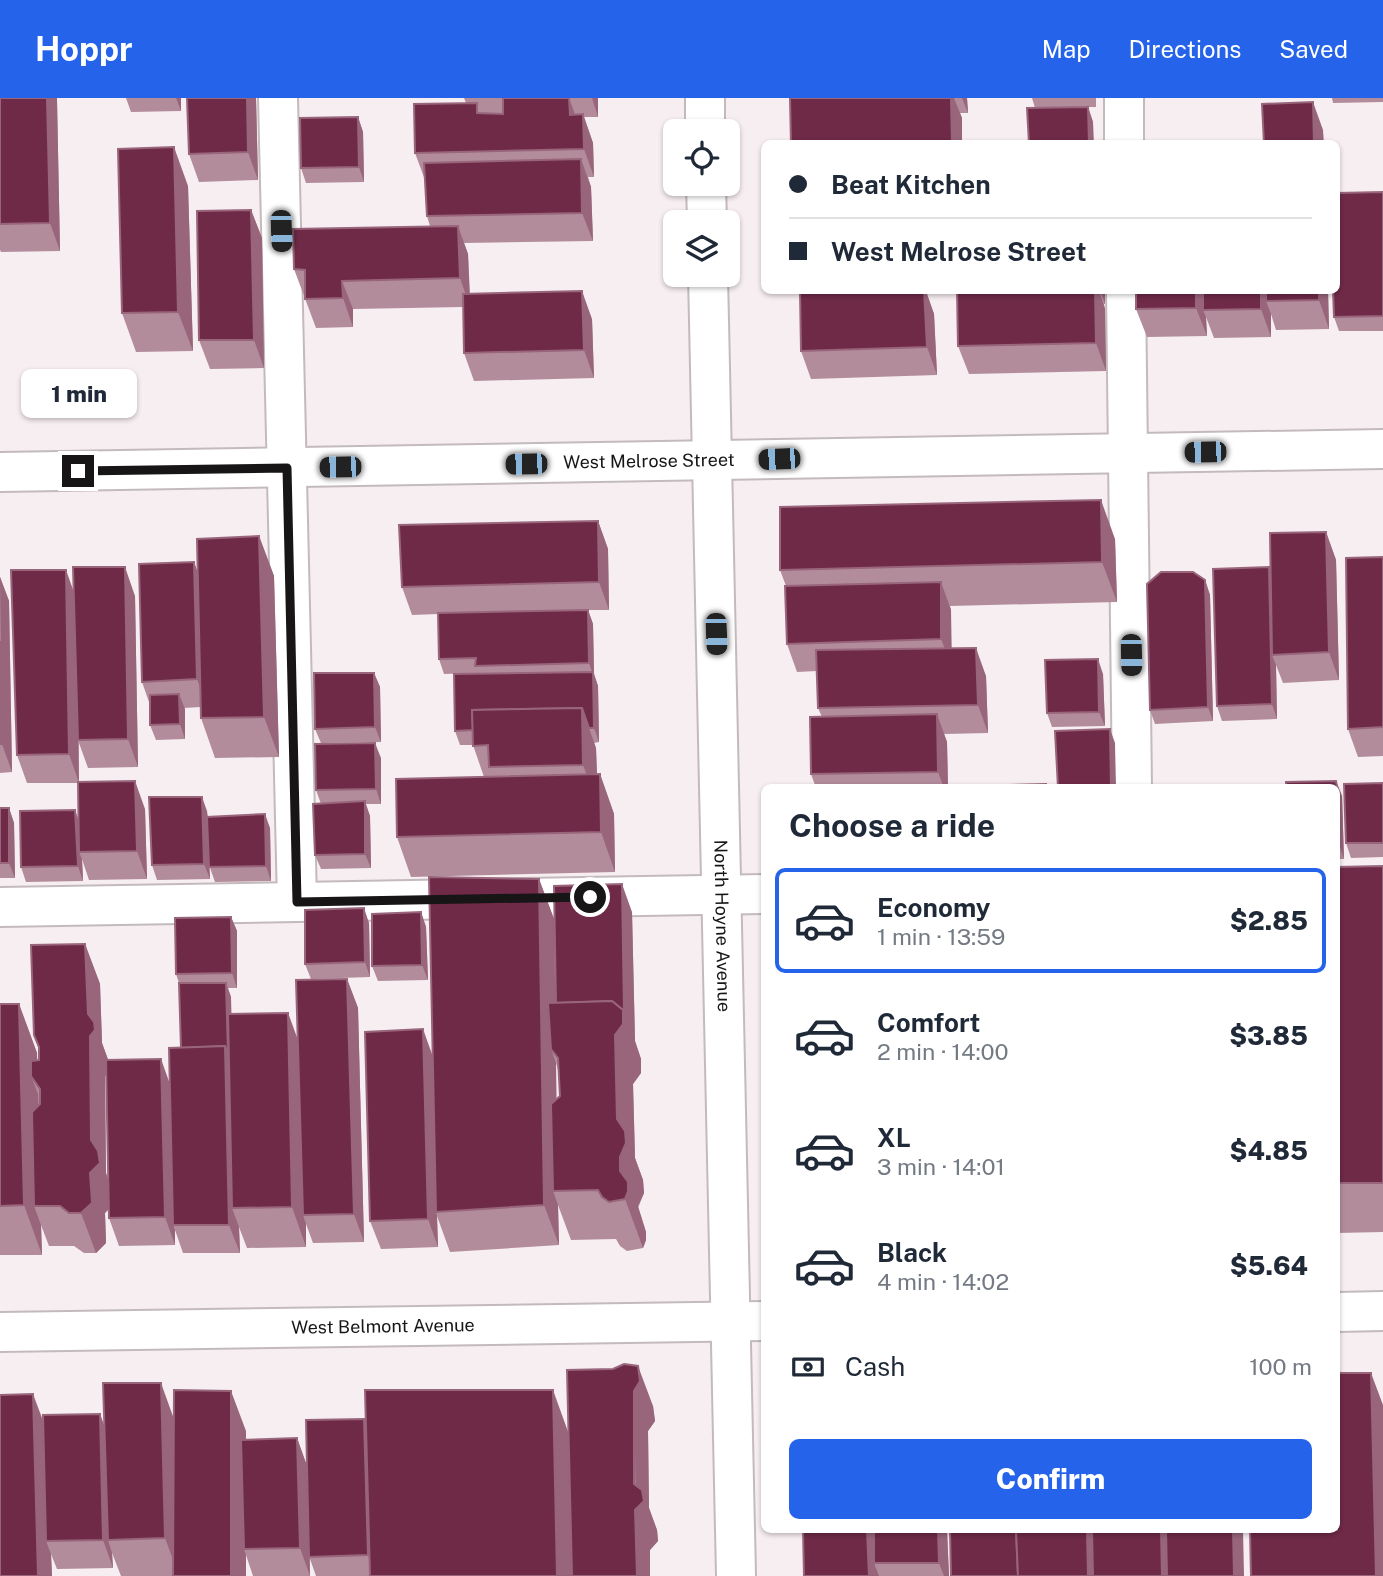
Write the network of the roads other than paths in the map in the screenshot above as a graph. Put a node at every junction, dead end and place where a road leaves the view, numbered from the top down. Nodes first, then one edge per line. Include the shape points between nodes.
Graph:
1 (278, 98) edge
2 (705, 98) edge
3 (1124, 98) edge
4 (705, 119) edge
5 (1124, 140) edge
6 (708, 287) edge
7 (1126, 294) edge
8 (1383, 449) edge
9 (1128, 453) junction
10 (712, 461) junction
11 (287, 468) junction
12 (0, 472) edge
13 (1132, 784) edge
14 (761, 894) edge
15 (722, 895) junction
16 (297, 902) junction
17 (0, 906) edge
18 (1383, 1311) edge
19 (1340, 1312) edge
20 (748, 1321) edge
21 (0, 1332) edge
22 (736, 1576) edge

1 - 11 street
2 - 4 street
3 - 5 street
6 - 10 street, North Hoyne Avenue
7 - 9 street
8 - 9 street, West Melrose Street
9 - 10 street, West Melrose Street
9 - 13 street
10 - 11 street, West Melrose Street
10 - 15 street, North Hoyne Avenue
11 - 12 street, West Melrose Street
11 - 16 street
14 - 15 street
15 - 16 street
15 - 20 street, North Hoyne Avenue
16 - 17 street
18 - 19 street
20 - 21 street, West Belmont Avenue
20 - 22 street, North Hoyne Avenue

